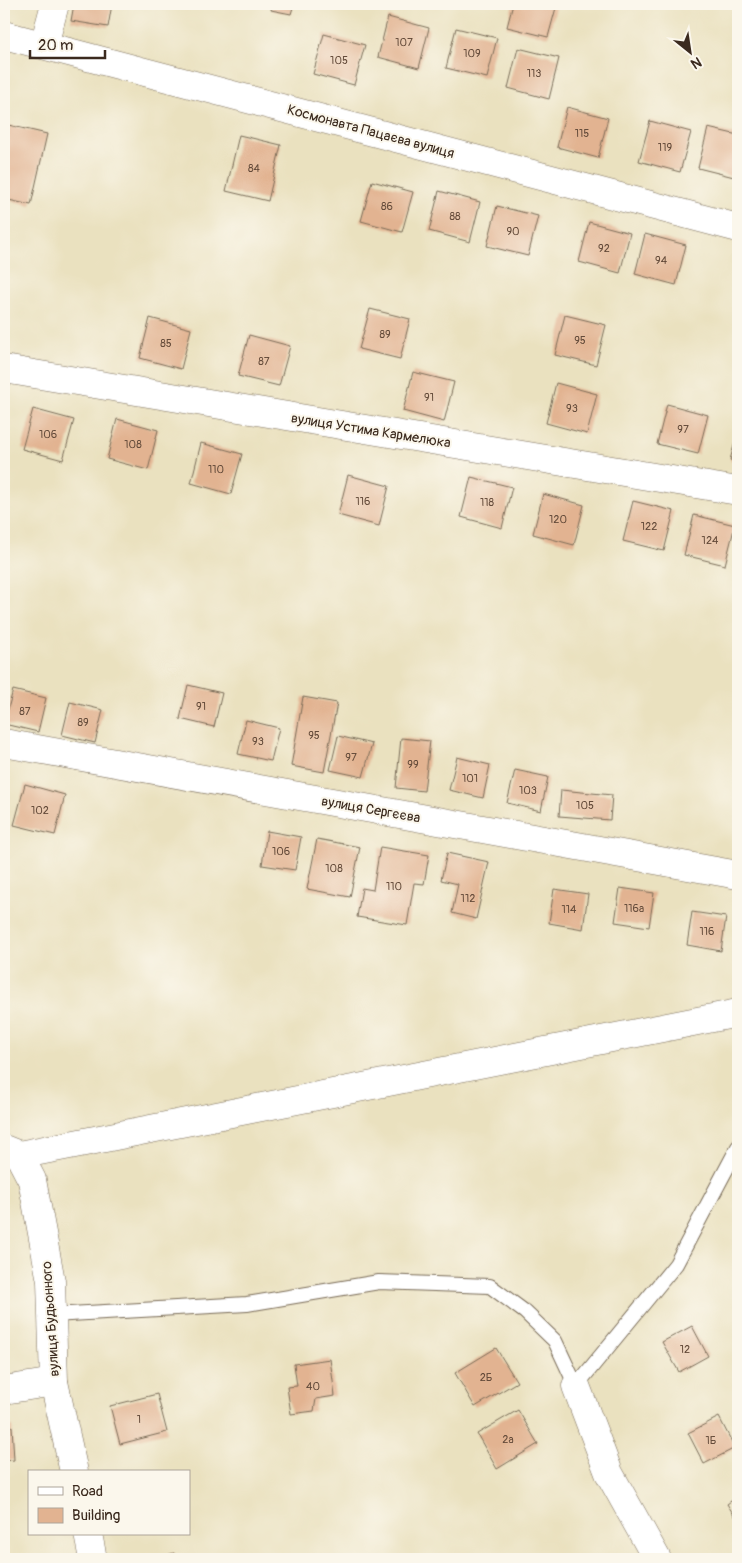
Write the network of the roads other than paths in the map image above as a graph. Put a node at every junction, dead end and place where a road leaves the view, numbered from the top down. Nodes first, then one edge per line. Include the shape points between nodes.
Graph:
1 (55, 4) edge
2 (4, 35) edge
3 (44, 46) junction
4 (738, 228) edge
5 (4, 369) edge
6 (738, 491) edge
7 (4, 743) edge
8 (738, 875) edge
9 (738, 1013) edge
10 (738, 1147) edge
11 (12, 1152) edge
12 (52, 1315) junction
13 (54, 1382) junction
14 (576, 1386) junction
15 (4, 1390) edge
16 (74, 1470) edge
17 (88, 1536) edge
18 (94, 1559) edge
19 (657, 1559) edge

1 - 3 street
2 - 3 street, Космонавта Пацаєва вулиця
3 - 4 street, Космонавта Пацаєва вулиця
5 - 6 street, вулиця Устима Кармелюка
7 - 8 street, вулиця Сергєєва
9 - 11 street
10 - 14 lane via 676,1264
11 - 12 street, вулиця Будьонного via 32,1180 50,1281
12 - 13 street, вулиця Будьонного
12 - 14 lane via 247,1304 378,1282 490,1286 526,1312 555,1341
13 - 15 street
13 - 16 street, вулиця Будьонного
14 - 19 street via 609,1473
17 - 18 street

